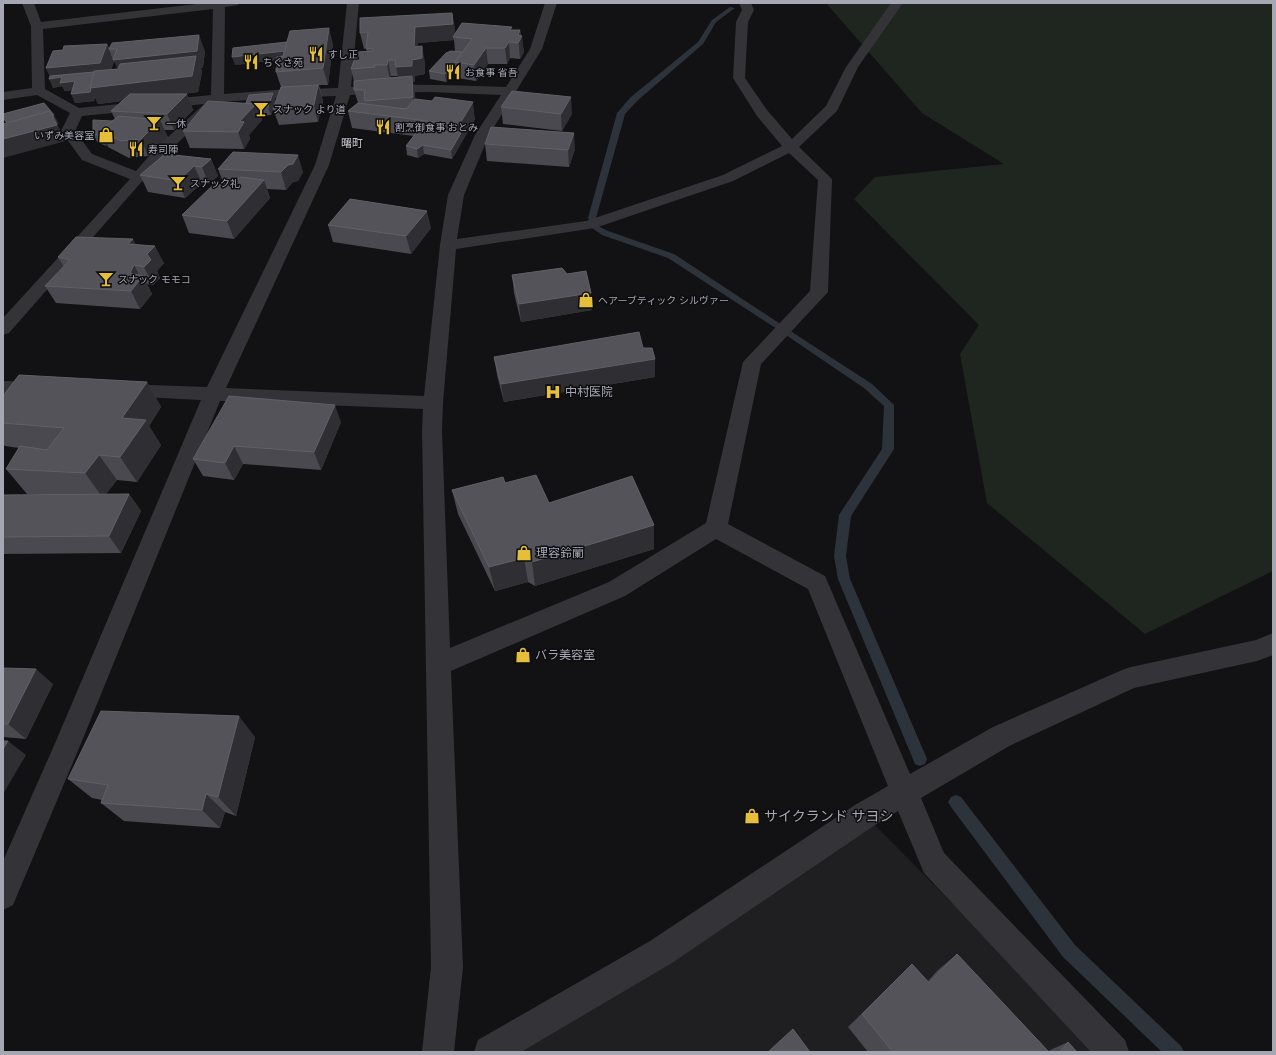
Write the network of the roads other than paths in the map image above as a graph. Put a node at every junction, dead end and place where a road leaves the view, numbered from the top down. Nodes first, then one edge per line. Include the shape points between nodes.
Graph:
1 (28, 3) edge
2 (234, 3) edge
3 (353, 3) edge
4 (551, 3) edge
5 (746, 3) edge
6 (897, 3) edge
7 (218, 4) edge
8 (37, 26) junction
9 (39, 91) junction
10 (510, 91) junction
11 (344, 92) junction
12 (3, 96) edge
13 (217, 99) junction
14 (77, 112) junction
15 (791, 147) junction
16 (139, 177) junction
17 (448, 245) junction
18 (3, 329) edge
19 (3, 388) edge
20 (57, 389) edge
21 (104, 390) edge
22 (213, 394) junction
23 (433, 403) junction
24 (716, 528) junction
25 (1273, 644) edge
26 (438, 665) junction
27 (906, 792) junction
28 (3, 895) edge
29 (438, 1052) edge
30 (490, 1052) edge
31 (1113, 1052) edge

1 - 8 street
2 - 7 street
3 - 11 street
4 - 10 street via 536,49
5 - 15 street via 748,10 742,22 739,78 762,113
6 - 15 street via 852,67 832,108
7 - 8 street
7 - 13 street
8 - 9 street
9 - 12 street
9 - 14 street
10 - 11 street via 429,88
10 - 17 street via 482,135 456,195
11 - 13 street
11 - 22 street via 322,165
13 - 14 street
13 - 16 street via 160,151
14 - 16 street via 68,131 86,157
15 - 17 street via 728,178 589,225
15 - 24 street via 825,179 819,292 752,362
16 - 18 street
17 - 23 street
19 - 20 street
21 - 22 street
22 - 23 street
22 - 28 street
23 - 26 street
24 - 26 street via 617,589
24 - 27 street via 817,583
25 - 27 street via 1257,650 1130,678 1002,736
26 - 29 street via 446,967
27 - 30 street via 865,815 661,952
27 - 31 street via 934,862

